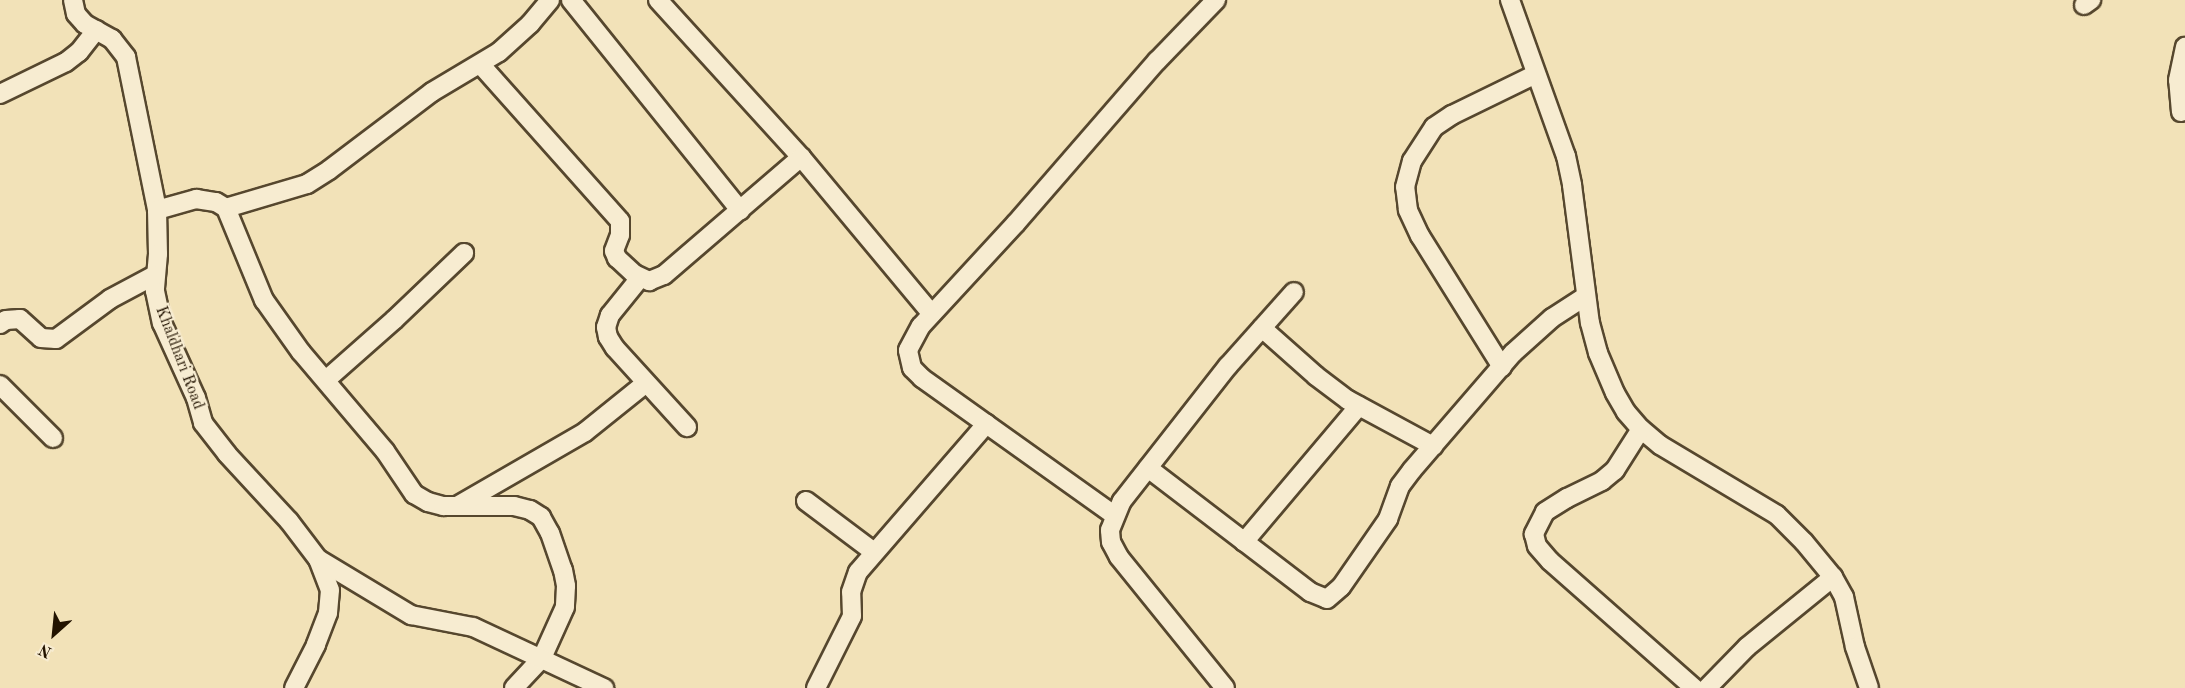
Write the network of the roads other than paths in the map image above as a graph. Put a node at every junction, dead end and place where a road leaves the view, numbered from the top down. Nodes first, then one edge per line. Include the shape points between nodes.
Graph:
1 (73, 0) edge
2 (550, 0) edge
3 (571, 0) edge
4 (658, 0) edge
5 (1216, 0) edge
6 (1510, 0) edge
7 (96, 30) junction
8 (2185, 47) edge
9 (481, 65) junction
10 (1536, 74) junction
11 (0, 94) edge
12 (2181, 112) dead end
13 (801, 157) junction
14 (226, 208) junction
15 (157, 210) junction
16 (740, 210) junction
17 (464, 253) dead end
18 (154, 275) junction
19 (640, 278) junction
20 (1294, 292) dead end
21 (1586, 296) junction
22 (933, 314) junction
23 (0, 324) edge
24 (1262, 328) junction
25 (1502, 366) junction
26 (326, 380) junction
27 (646, 383) junction
28 (0, 385) edge
29 (1359, 406) junction
30 (986, 424) junction
31 (687, 427) dead end
32 (1641, 429) junction
33 (53, 438) dead end
34 (1433, 446) junction
35 (1148, 468) junction
36 (806, 501) dead end
37 (457, 506) junction
38 (1114, 515) junction
39 (1244, 542) junction
40 (874, 552) junction
41 (318, 559) junction
42 (1833, 577) junction
43 (542, 658) junction
44 (294, 688) edge
45 (514, 688) edge
46 (604, 688) edge
47 (816, 688) edge
48 (1225, 688) edge
49 (1694, 688) edge
50 (1707, 688) edge
51 (1869, 688) edge

1 - 7 street, Khaldhari Road via 76,14
2 - 9 street via 518,36
3 - 16 street
4 - 13 street
5 - 22 street
6 - 10 street
7 - 11 street via 66,62
7 - 15 street, Khaldhari Road via 112,39 126,57
8 - 12 street via 2179,63
9 - 14 street via 432,92 306,184
9 - 19 street via 620,221 614,251
10 - 21 street via 1566,156
10 - 25 street via 1434,127 1412,160 1405,187 1408,210 1420,236
13 - 16 street
13 - 22 street
14 - 15 street via 196,199
14 - 26 street via 264,300
15 - 18 street, Khaldhari Road via 158,255
16 - 19 street via 664,275 649,281
17 - 26 street
18 - 23 street via 110,299 56,339 41,338 20,319
18 - 41 street, Khaldhari Road via 162,323 196,398 202,423
19 - 27 street via 616,304 606,327 615,348
20 - 24 street
21 - 25 street via 1531,335
21 - 32 street via 1606,375 1626,412
22 - 30 street via 921,326 908,350 912,368
24 - 29 street
24 - 35 street
25 - 34 street
26 - 37 street via 385,451 414,494 429,502
27 - 31 street
27 - 37 street via 585,432
28 - 33 street
29 - 34 street
29 - 39 street
30 - 38 street
30 - 40 street
32 - 42 street via 1660,445 1777,515
32 - 49 street via 1615,470 1602,482 1545,512 1534,534 1550,561
34 - 39 street via 1400,486 1388,519 1334,596 1327,599 1310,592
35 - 38 street
35 - 39 street
36 - 40 street
37 - 43 street via 514,506 530,510 541,518 550,533 563,570 565,607
38 - 48 street via 1111,542 1119,557
40 - 47 street via 854,582 852,616
41 - 43 street via 411,615 473,627
41 - 44 street via 330,590 328,613
42 - 50 street via 1747,647
42 - 51 street via 1844,597
43 - 45 street
43 - 46 street

